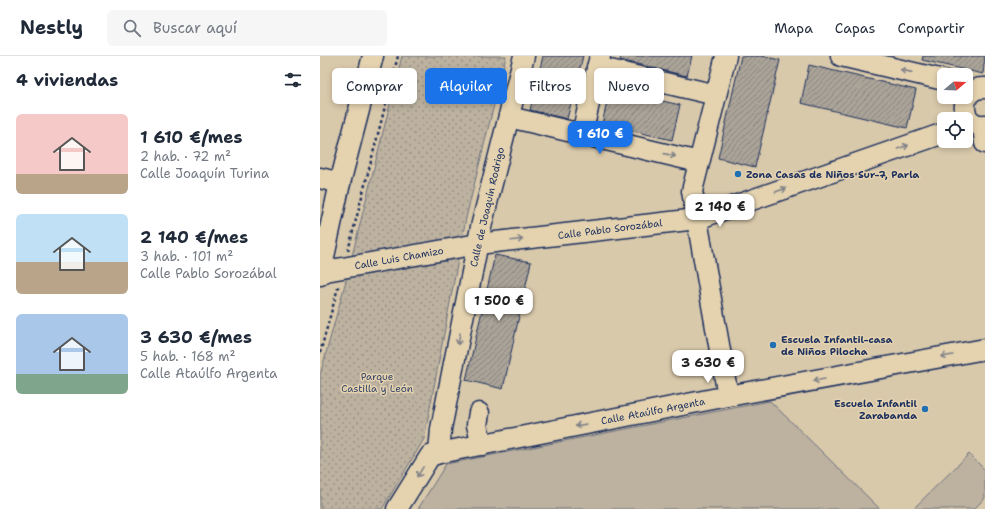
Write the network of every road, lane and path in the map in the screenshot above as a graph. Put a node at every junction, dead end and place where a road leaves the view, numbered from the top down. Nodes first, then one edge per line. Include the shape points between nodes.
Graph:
1 (373, 56) edge
2 (398, 56) edge
3 (524, 56) edge
4 (726, 56) edge
5 (841, 56) edge
6 (599, 62) edge
7 (937, 78) edge
8 (716, 95) junction
9 (965, 104) edge
10 (509, 117) junction
11 (978, 128) edge
12 (582, 134) junction
13 (937, 134) edge
14 (699, 162) junction
15 (320, 178) edge
16 (340, 184) junction
17 (697, 219) junction
18 (478, 244) junction
19 (342, 268) junction
20 (320, 273) edge
21 (985, 349) edge
22 (320, 354) edge
23 (728, 396) junction
24 (479, 413) dead end
25 (482, 445) junction
26 (439, 453) junction
27 (397, 509) edge

1 - 16 street
2 - 19 path
3 - 10 street, Calle de Joaquín Rodrigo
4 - 8 street
7 -> 5 street
6 - 8 street
6 - 12 street
8 - 14 street
9 - 11 street via 967,117
10 - 12 street
10 - 18 street, Calle de Joaquín Rodrigo
12 -> 14 street
17 -> 13 street, Calle Pablo Sorozábal
14 - 17 street via 692,191
15 - 16 street
16 - 20 street
18 -> 17 street, Calle Pablo Sorozábal
17 - 23 street
18 - 19 street, Calle Luis Chamizo
18 -> 26 street, Calle de Joaquín Rodrigo via 441,429
19 - 20 street, Calle Luis Chamizo
19 - 22 path
21 -> 23 street, Calle Ataúlfo Argenta
23 -> 25 street, Calle Ataúlfo Argenta
24 - 25 street via 477,425
25 - 26 street, Calle Ataúlfo Argenta
26 -> 27 street via 430,456

